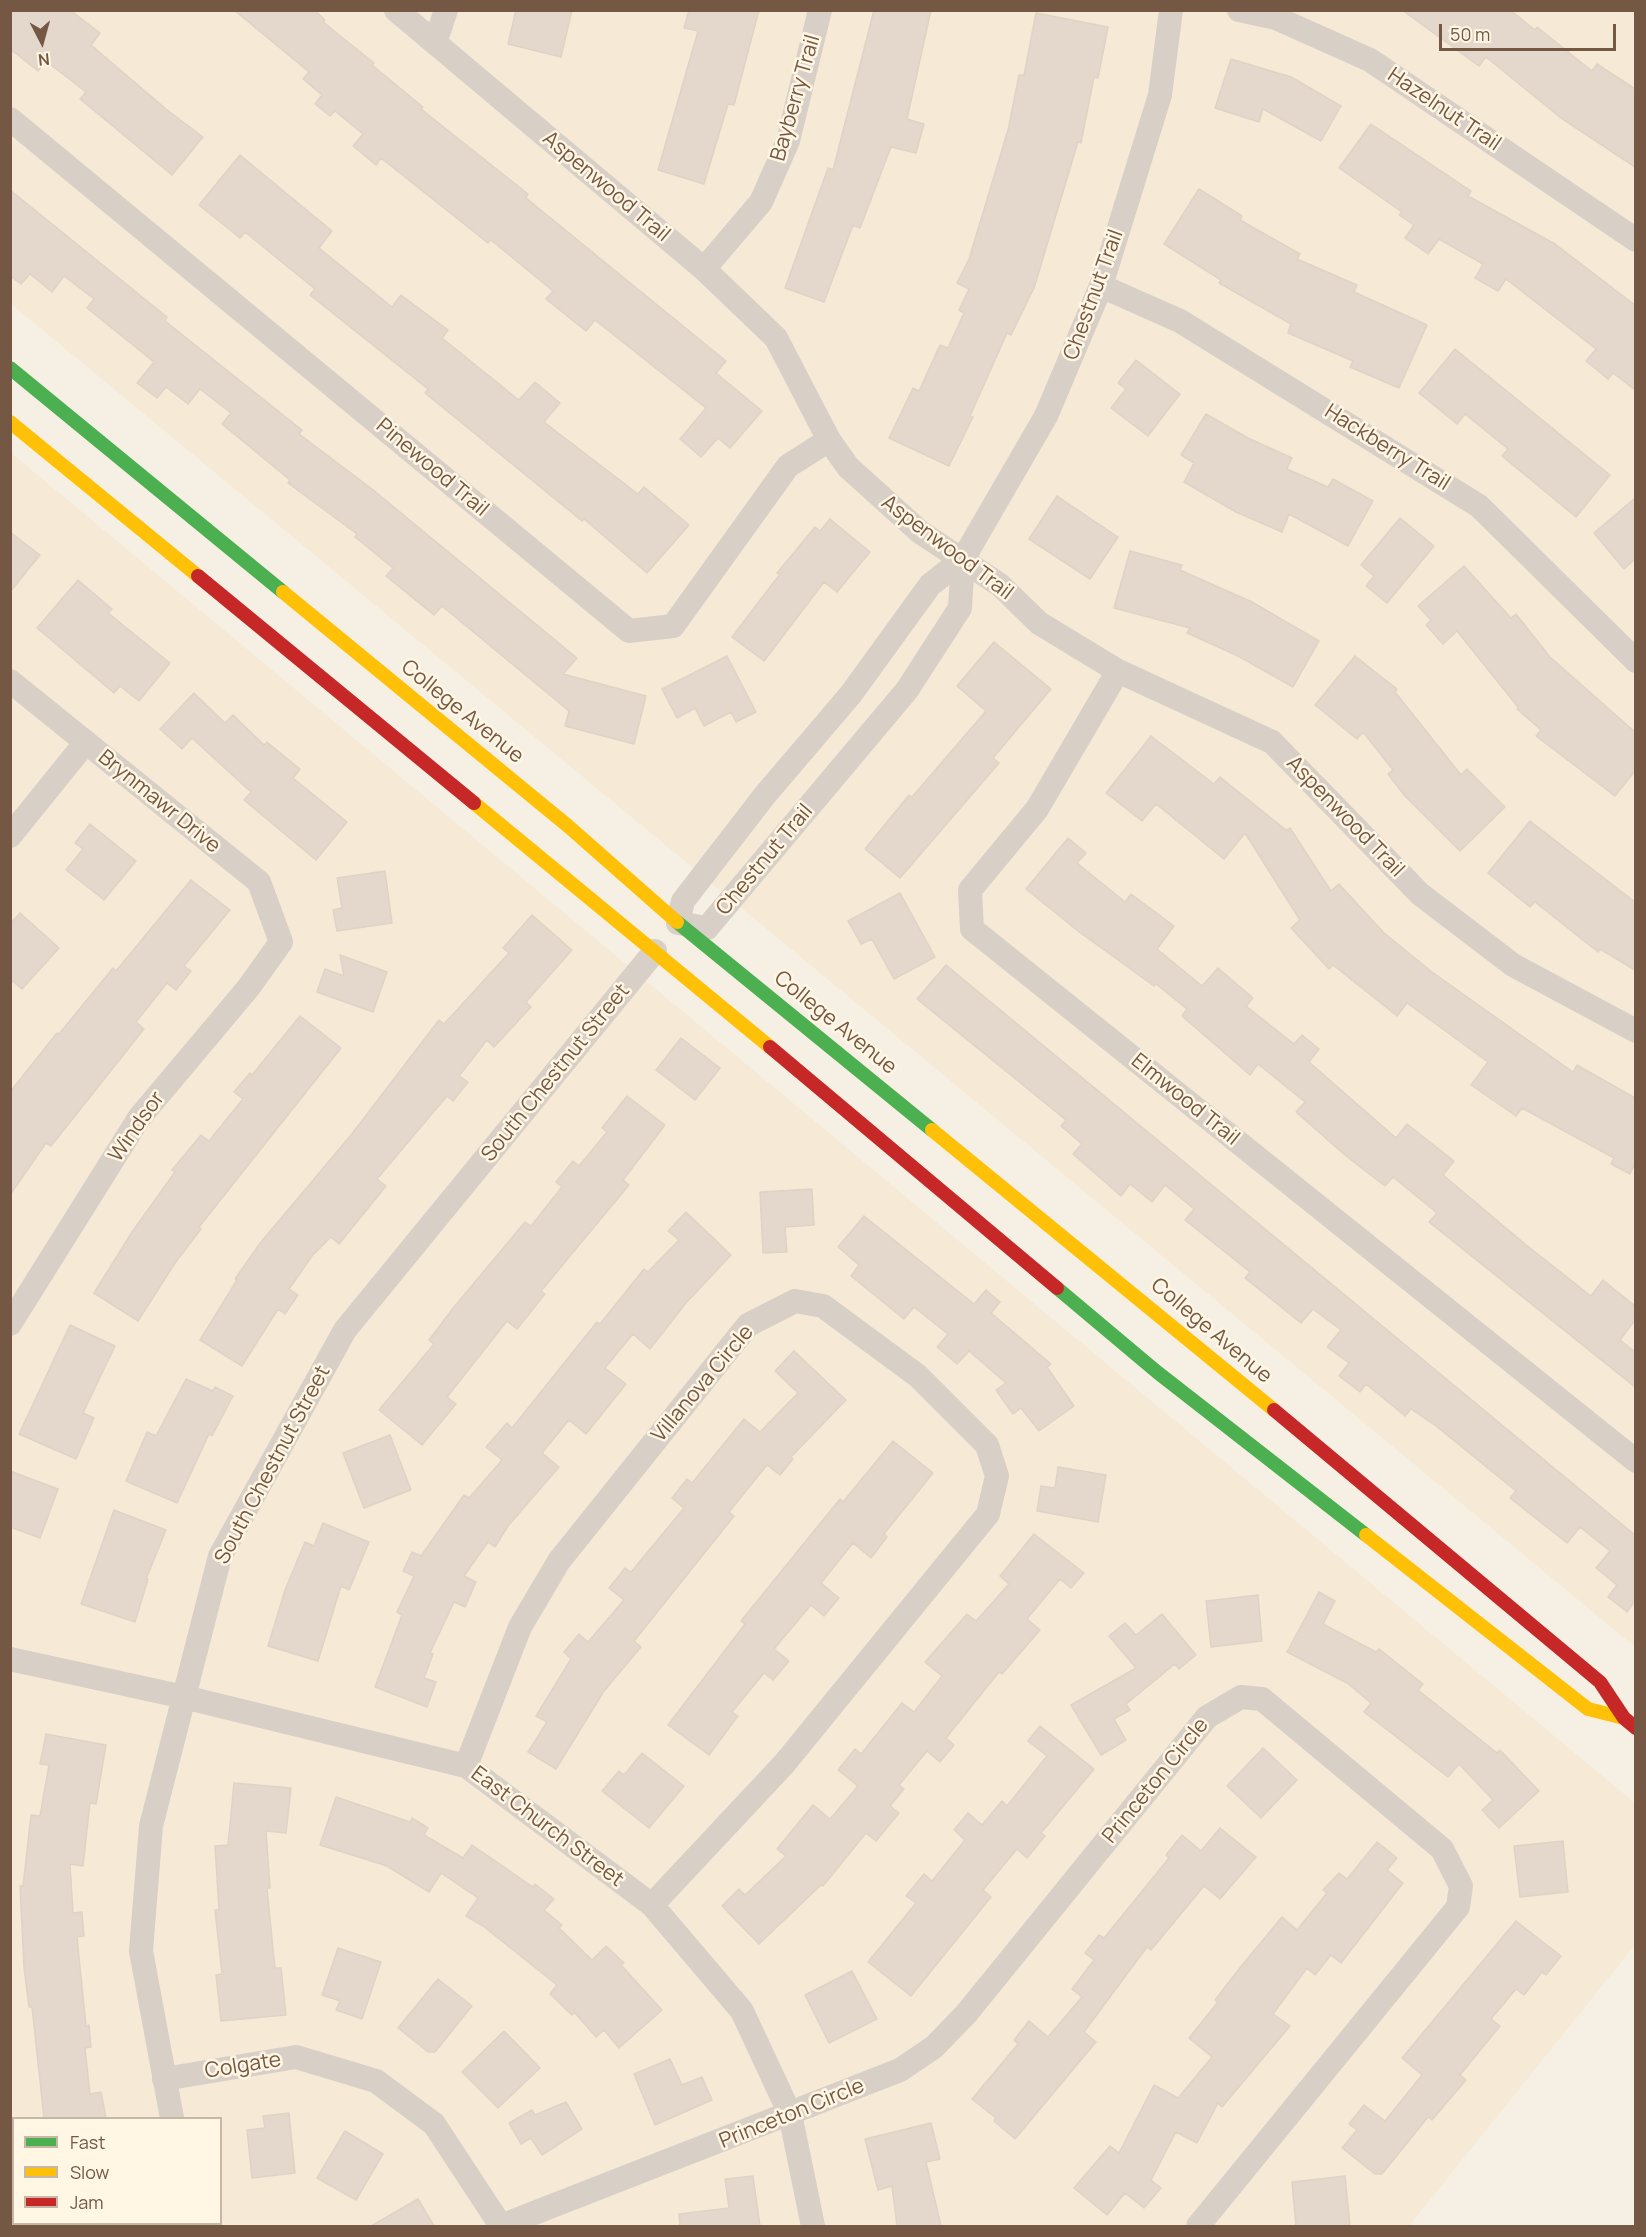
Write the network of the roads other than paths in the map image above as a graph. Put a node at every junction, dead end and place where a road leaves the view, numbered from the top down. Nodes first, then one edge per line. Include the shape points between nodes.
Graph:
1 (396, 10) edge
2 (446, 10) edge
3 (820, 10) edge
4 (1171, 10) edge
5 (1239, 10) edge
6 (435, 43) junction
7 (10, 119) edge
8 (1635, 240) edge
9 (704, 269) junction
10 (1101, 286) junction
11 (10, 368) edge
12 (10, 422) edge
13 (829, 440) junction
14 (963, 559) junction
15 (1635, 661) edge
16 (1118, 671) junction
17 (10, 681) edge
18 (86, 742) junction
19 (10, 836) edge
20 (678, 923) junction
21 (281, 942) joint
22 (655, 951) junction
23 (1635, 1031) edge
24 (10, 1324) edge
25 (1635, 1461) edge
26 (10, 1659) edge
27 (184, 1697) junction
28 (1624, 1719) junction
29 (1635, 1728) edge
30 (466, 1766) junction
31 (652, 1905) junction
32 (164, 2079) junction
33 (790, 2114) junction
34 (172, 2117) edge
35 (501, 2226) edge
36 (813, 2226) edge
37 (1198, 2226) edge

1 - 6 street, Aspenwood Trail
2 - 6 street
3 - 9 street, Bayberry Trail via 788,141 761,202
4 - 10 street, Chestnut Trail via 1160,95
5 - 8 street, Hazelnut Trail via 1276,18 1370,60
6 - 9 street, Aspenwood Trail
7 - 13 street, Pinewood Trail via 629,631 673,626 788,466
9 - 13 street, Aspenwood Trail via 776,338
10 - 14 street, Chestnut Trail via 1046,416
10 - 15 street, Hackberry Trail via 1180,321 1479,506
11 - 20 main road, College Avenue via 568,826
12 - 22 main road, College Avenue
13 - 14 street, Aspenwood Trail via 848,467 876,494 920,532
14 - 16 street, Aspenwood Trail via 1000,585 1039,623
14 - 20 street, Chestnut Trail via 930,585 851,694 765,795 683,900
14 - 20 street, Chestnut Trail via 960,608 907,690 707,928
16 - 23 street, Aspenwood Trail via 1272,742 1420,894 1513,965
16 - 25 street, Elmwood Trail via 1037,808 970,890 972,929
17 - 18 street, Brynmawr Drive
18 - 19 street
18 - 21 street, Brynmawr Drive via 259,882
20 - 22 main road
20 - 28 main road, College Avenue via 1204,1352 1600,1682
21 - 24 street, Windsor via 249,987 139,1118
22 - 27 street, South Chestnut Street via 345,1330 220,1556
22 - 28 main road, College Avenue via 1157,1372 1588,1709
26 - 27 street, East Church Street
27 - 30 street, East Church Street
27 - 32 street, South Chestnut Street via 152,1826 141,1952
28 - 29 main road, College Avenue
30 - 31 street, East Church Street
30 - 31 street, Villanova Circle via 520,1627 559,1561 748,1325 795,1301 824,1306 918,1376 987,1445 997,1476 988,1514 784,1764
31 - 33 street, East Church Street via 742,2011
32 - 34 street, South Chestnut Street
32 - 35 street, Colgate via 296,2057 376,2081 434,2124
33 - 35 street, Princeton Circle
33 - 36 street, East Church Street
33 - 37 street, Princeton Circle via 900,2070 934,2047 966,2014 1207,1717 1241,1697 1262,1699 1442,1849 1461,1886 1458,1907

